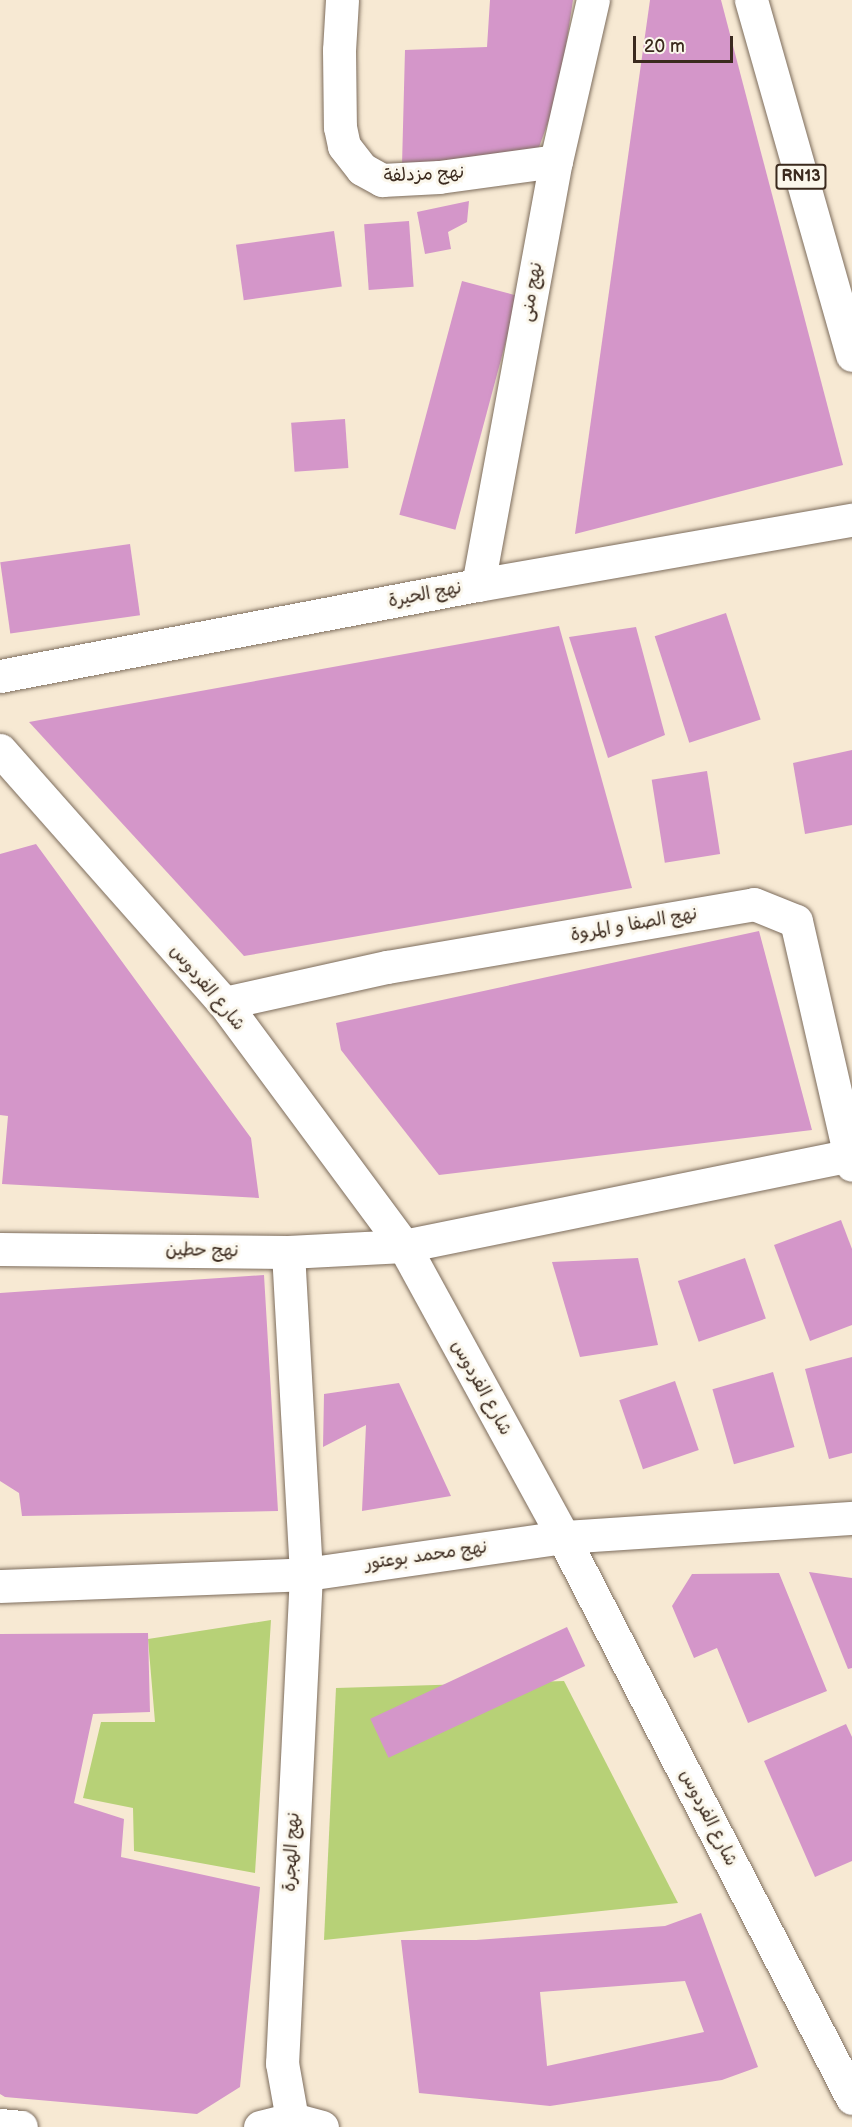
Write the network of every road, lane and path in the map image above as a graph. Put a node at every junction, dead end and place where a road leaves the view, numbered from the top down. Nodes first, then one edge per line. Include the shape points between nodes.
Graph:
1 (342, 0) edge
2 (593, 0) edge
3 (751, 0) edge
4 (556, 161) junction
5 (852, 355) edge
6 (852, 520) edge
7 (478, 585) junction
8 (0, 676) edge
9 (0, 750) edge
10 (224, 1003) junction
11 (851, 1158) edge
12 (404, 1246) junction
13 (0, 1249) edge
14 (288, 1252) junction
15 (852, 1518) edge
16 (563, 1537) junction
17 (306, 1574) junction
18 (0, 1586) edge
19 (851, 2093) edge
20 (304, 2124) edge
21 (0, 2125) edge
22 (21, 2127) edge
23 (260, 2127) edge

1 - 4 street, نهج مزدلفة via 340,128 344,146 362,169 382,180 439,177
2 - 4 street, نهج منى
3 - 5 street, RN13
4 - 7 street, نهج منى
6 - 7 street, نهج الحيرة
7 - 8 street, نهج الحيرة
9 - 10 street, شارع الفردوس
10 - 11 street, نهج الصفا و المروة via 387,967 754,904 796,921
10 - 12 street, شارع الفردوس
11 - 12 street, نهج حطين
12 - 14 street, نهج حطين
12 - 16 street, شارع الفردوس
13 - 14 street, نهج حطين
14 - 17 street, نهج الهجرة
15 - 16 street, نهج محمد بوعتور
16 - 17 street, نهج محمد بوعتور
16 - 19 street, شارع الفردوس
17 - 18 street, نهج محمد بوعتور
17 - 20 street, نهج الهجرة via 282,2063
20 - 23 street
21 - 22 street

